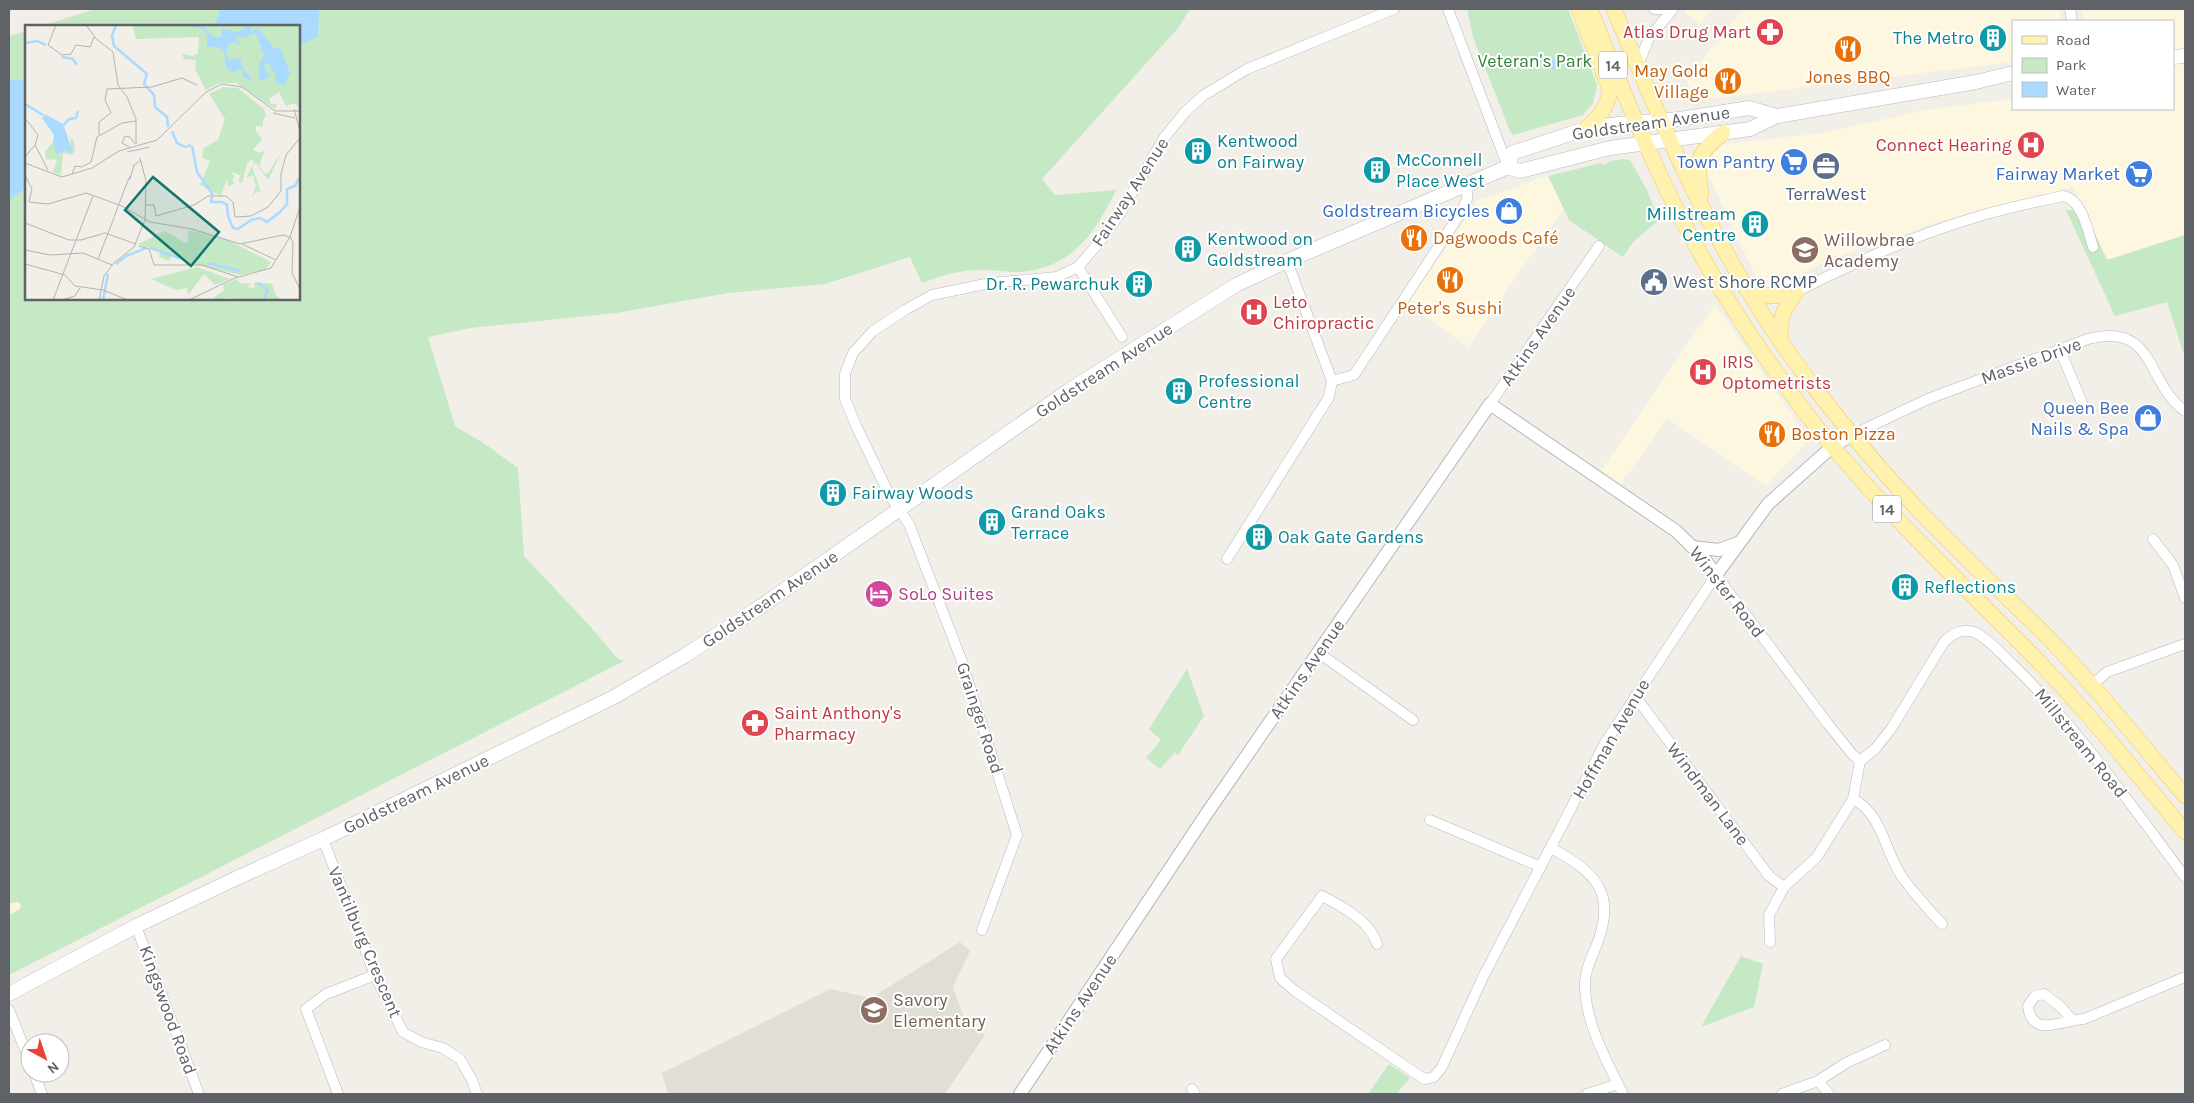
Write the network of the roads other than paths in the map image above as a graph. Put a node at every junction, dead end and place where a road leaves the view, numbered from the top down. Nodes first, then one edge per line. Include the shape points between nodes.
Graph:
1 (1394, 9) edge
2 (1447, 9) edge
3 (1579, 9) edge
4 (1590, 9) edge
5 (1614, 9) edge
6 (1654, 9) edge
7 (1667, 9) edge
8 (1673, 9) edge
9 (1637, 67) junction
10 (2012, 73) edge
11 (2012, 81) edge
12 (1976, 82) junction
13 (1776, 116) junction
14 (1660, 120) junction
15 (1636, 122) junction
16 (1585, 130) junction
17 (1723, 133) junction
18 (1670, 140) junction
19 (1646, 144) junction
20 (1508, 167) junction
21 (1468, 184) junction
22 (1705, 213) junction
23 (1600, 246) dead end
24 (2094, 247) dead end
25 (1287, 261) junction
26 (1078, 267) junction
27 (1746, 288) junction
28 (1796, 292) junction
29 (1122, 337) dead end
30 (1782, 342) junction
31 (2060, 350) junction
32 (1332, 381) junction
33 (1490, 404) junction
34 (2083, 405) dead end
35 (2185, 411) edge
36 (1852, 435) junction
37 (1833, 446) junction
38 (899, 510) junction
39 (2153, 539) dead end
40 (1740, 542) junction
41 (1692, 547) junction
42 (1227, 559) dead end
43 (1716, 575) junction
44 (2185, 598) edge
45 (2185, 644) edge
46 (1319, 653) junction
47 (2092, 685) junction
48 (1635, 696) junction
49 (1413, 720) dead end
50 (1860, 760) junction
51 (2185, 796) edge
52 (1853, 799) junction
53 (1430, 820) dead end
54 (2185, 832) edge
55 (323, 839) junction
56 (1551, 848) junction
57 (1541, 867) junction
58 (2185, 876) edge
59 (1784, 887) junction
60 (1942, 924) dead end
61 (136, 926) junction
62 (982, 930) dead end
63 (1770, 942) dead end
64 (1377, 944) dead end
65 (375, 975) junction
66 (2185, 977) edge
67 (9, 994) edge
68 (9, 1010) edge
69 (2072, 1020) dead end
70 (20, 1037) edge
71 (1886, 1045) dead end
72 (1818, 1081) junction
73 (1618, 1084) junction
74 (199, 1094) edge
75 (338, 1094) edge
76 (477, 1094) edge
77 (1020, 1094) edge
78 (1587, 1094) edge
79 (1623, 1094) edge
80 (1782, 1094) edge
81 (1830, 1094) edge

1 - 26 street, Fairway Avenue via 1247,69 1204,95 1164,138 1121,212
2 - 20 street
3 - 16 main road via 1610,90 1602,114
4 - 15 main road, 14
5 - 9 main road, 14
6 - 7 street
8 - 9 street via 1649,38
9 - 14 main road, 14
10 - 12 main road, Goldstream Avenue
11 - 12 main road, Goldstream Avenue
12 - 13 main road, Goldstream Avenue
13 - 14 main road, Goldstream Avenue via 1750,108
13 - 17 main road, Goldstream Avenue via 1750,129
14 - 15 main road, Goldstream Avenue
14 - 18 main road, 14
15 - 16 main road, Goldstream Avenue
15 - 19 main road, 14
16 - 20 main road, Goldstream Avenue via 1512,153
17 - 18 main road, Goldstream Avenue
17 - 22 main road via 1702,153 1697,169
18 - 19 main road, Goldstream Avenue
18 - 22 main road, 14
19 - 20 main road, Goldstream Avenue via 1610,148 1520,171
19 - 37 main road, 14 via 1712,273 1765,356
20 - 21 main road, Goldstream Avenue
21 - 25 main road, Goldstream Avenue
21 - 32 street via 1468,199 1460,214 1354,375
22 - 27 main road, 14
23 - 33 street, Atkins Avenue
24 - 28 street via 2076,203 2063,196 2005,209 1934,231
25 - 32 street
25 - 38 main road, Goldstream Avenue via 1236,286 1068,391
26 - 29 street
26 - 38 street, Fairway Avenue via 1057,278 958,288 932,295 873,331 854,353 845,374 845,399
27 - 28 main road via 1774,297
27 - 30 main road, 14
28 - 30 main road via 1782,315 1779,327
30 - 36 main road, 14
31 - 34 street
31 - 35 street, Massie Drive via 2103,336 2135,344 2150,359 2170,398
31 - 36 street, Massie Drive via 1928,399
32 - 42 street via 1329,397
33 - 41 street, Winster Road via 1676,531
33 - 46 street, Atkins Avenue
36 - 37 street, Hoffman Avenue
36 - 47 main road, 14 via 1897,487
37 - 40 street, Hoffman Avenue via 1768,504
37 - 54 main road, 14 via 1922,546 2081,706
38 - 55 main road, Goldstream Avenue via 760,607 640,682
38 - 62 street, Grainger Road via 909,524 960,659 1018,835
39 - 44 street via 2172,565
40 - 41 street via 1719,550
40 - 43 street, Hoffman Avenue
41 - 43 street, Winster Road
43 - 48 street, Hoffman Avenue
43 - 50 street, Winster Road via 1828,724
45 - 47 street via 2107,672
46 - 49 street
46 - 77 street, Atkins Avenue
47 - 51 main road, 14
48 - 56 street, Hoffman Avenue via 1604,743
48 - 59 street, Windman Lane via 1769,876
50 - 52 street
50 - 58 street, Millstream Road via 1884,740 1944,642 1950,636 1967,630 1980,636 2055,709
52 - 59 street via 1817,857
52 - 60 street via 1860,802 1874,819 1901,876
53 - 57 street
55 - 61 main road, Goldstream Avenue
55 - 65 street, Vantilburg Crescent
56 - 57 street, Hoffman Avenue
56 - 73 street via 1587,870 1603,897 1604,926 1584,984 1585,1000 1603,1053
57 - 64 street, Hoffman Avenue via 1483,977 1442,1067 1434,1077 1424,1079 1280,978 1276,959 1322,896 1343,907 1362,923 1374,934
59 - 63 street via 1769,915
61 - 67 main road, Goldstream Avenue
61 - 74 street, Kingswood Road
65 - 75 street via 326,994 306,1009
65 - 76 street, Vantilburg Crescent via 402,1032 421,1042 444,1048 460,1059
66 - 69 street via 2084,1019
68 - 70 street
71 - 72 street via 1846,1063
72 - 80 street
72 - 81 street
73 - 78 street
73 - 79 street

